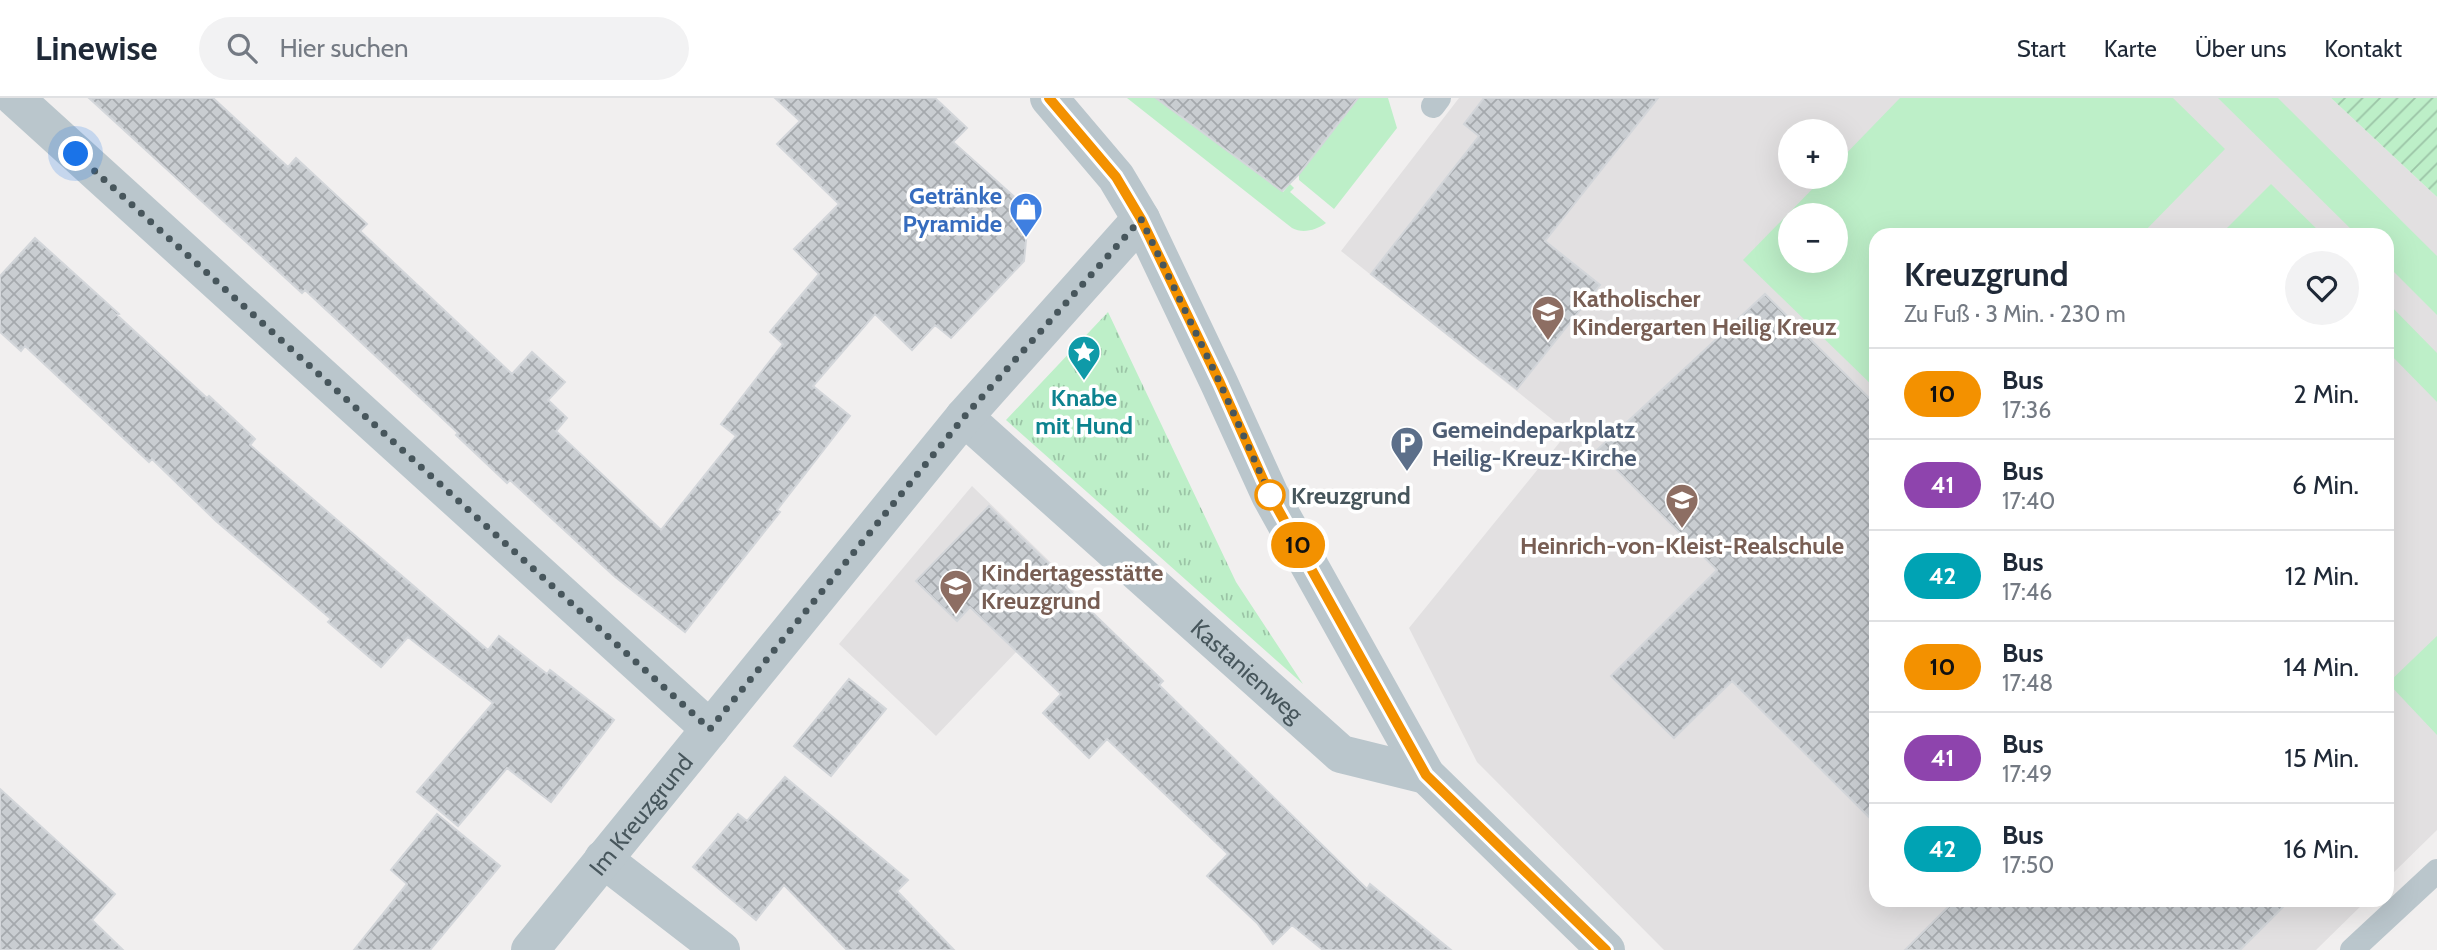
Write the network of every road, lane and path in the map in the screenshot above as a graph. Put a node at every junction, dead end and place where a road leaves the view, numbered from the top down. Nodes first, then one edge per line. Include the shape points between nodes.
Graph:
1 (15, 98) edge
2 (1049, 98) edge
3 (1141, 219) junction
4 (964, 417) junction
5 (710, 729) junction
6 (1426, 775) junction
7 (603, 859) junction
8 (2437, 871) edge
9 (530, 950) edge
10 (721, 950) edge
11 (1606, 950) edge
12 (2352, 950) edge

1 - 5 street
2 - 3 street via 1116,177
3 - 4 street, Im Kreuzgrund
3 - 6 street via 1270,495
4 - 5 street, Im Kreuzgrund
4 - 6 street, Kastanienweg via 1341,754
5 - 7 street, Im Kreuzgrund
6 - 11 street
7 - 9 street, Im Kreuzgrund
7 - 10 street
8 - 12 lane

